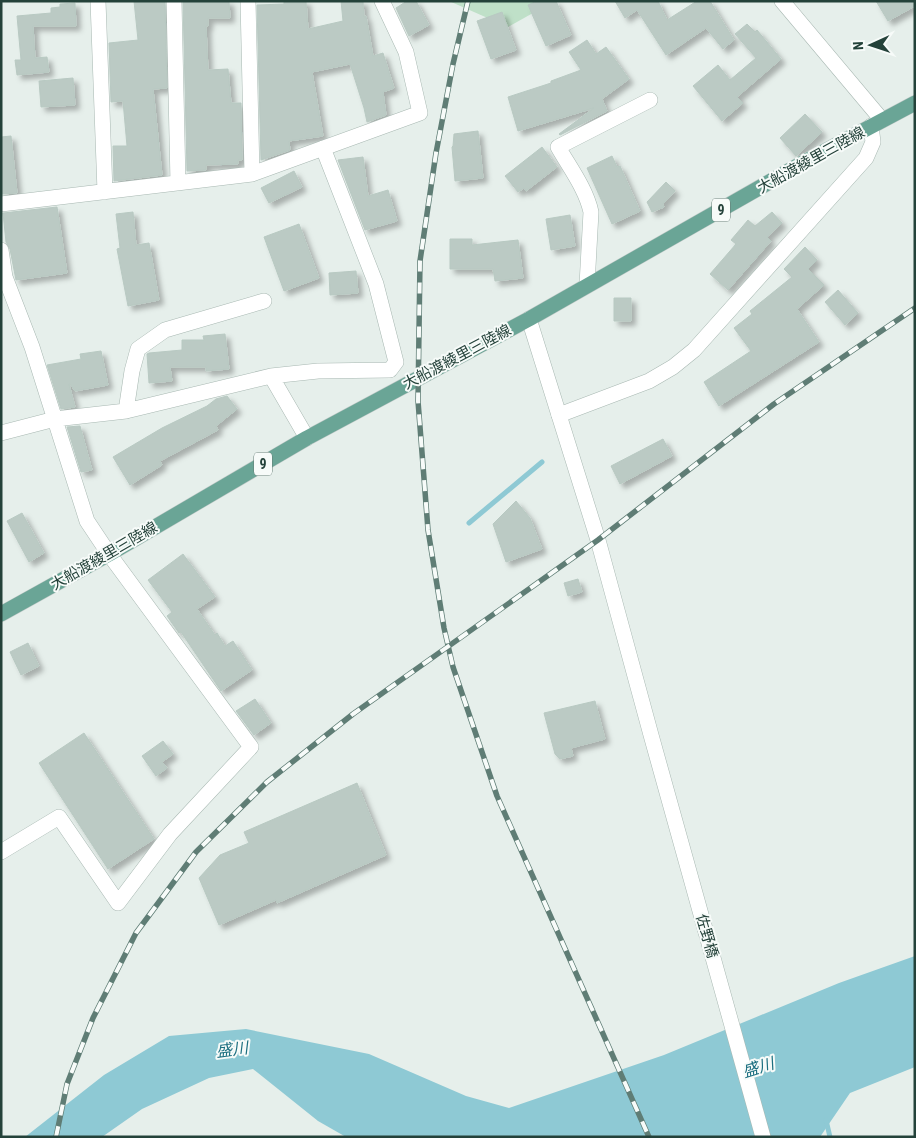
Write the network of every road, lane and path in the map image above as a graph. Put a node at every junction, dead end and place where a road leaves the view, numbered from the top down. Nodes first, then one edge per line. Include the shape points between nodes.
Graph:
1 (98, 1) edge
2 (174, 1) edge
3 (248, 1) edge
4 (382, 1) edge
5 (782, 1) edge
6 (650, 100) dead end
7 (915, 103) edge
8 (876, 123) junction
9 (323, 148) junction
10 (252, 174) junction
11 (178, 183) junction
12 (105, 192) junction
13 (1, 204) edge
14 (1, 250) edge
15 (587, 286) junction
16 (264, 301) dead end
17 (529, 319) junction
18 (271, 376) junction
19 (126, 411) junction
20 (559, 415) junction
21 (55, 419) junction
22 (1, 433) edge
23 (307, 438) junction
24 (109, 554) junction
25 (1, 614) edge
26 (1, 852) edge
27 (763, 1137) edge

1 - 12 street
2 - 11 street
3 - 10 street
4 - 9 street via 406,52 420,113
5 - 8 street
6 - 15 street via 558,147 589,202
7 - 8 main road, 大船渡綾里三陸線 / 9
8 - 15 main road, 大船渡綾里三陸線 / 9
8 - 20 street via 866,158 694,350 650,381
9 - 10 street
9 - 18 street via 376,284 396,362 390,370 318,371
10 - 11 street
11 - 12 street
12 - 13 street
14 - 21 street via 5,277
15 - 17 main road, 大船渡綾里三陸線 / 9
16 - 19 street via 164,330 138,349
17 - 20 street, 佐野橋
17 - 23 main road, 大船渡綾里三陸線 / 9
18 - 19 street
18 - 23 street
19 - 21 street
20 - 27 street, 佐野橋 via 598,540
21 - 22 street
21 - 24 street via 87,521
23 - 24 main road, 大船渡綾里三陸線 / 9
24 - 25 main road, 大船渡綾里三陸線 / 9
24 - 26 street via 251,747 170,834 118,903 59,817

